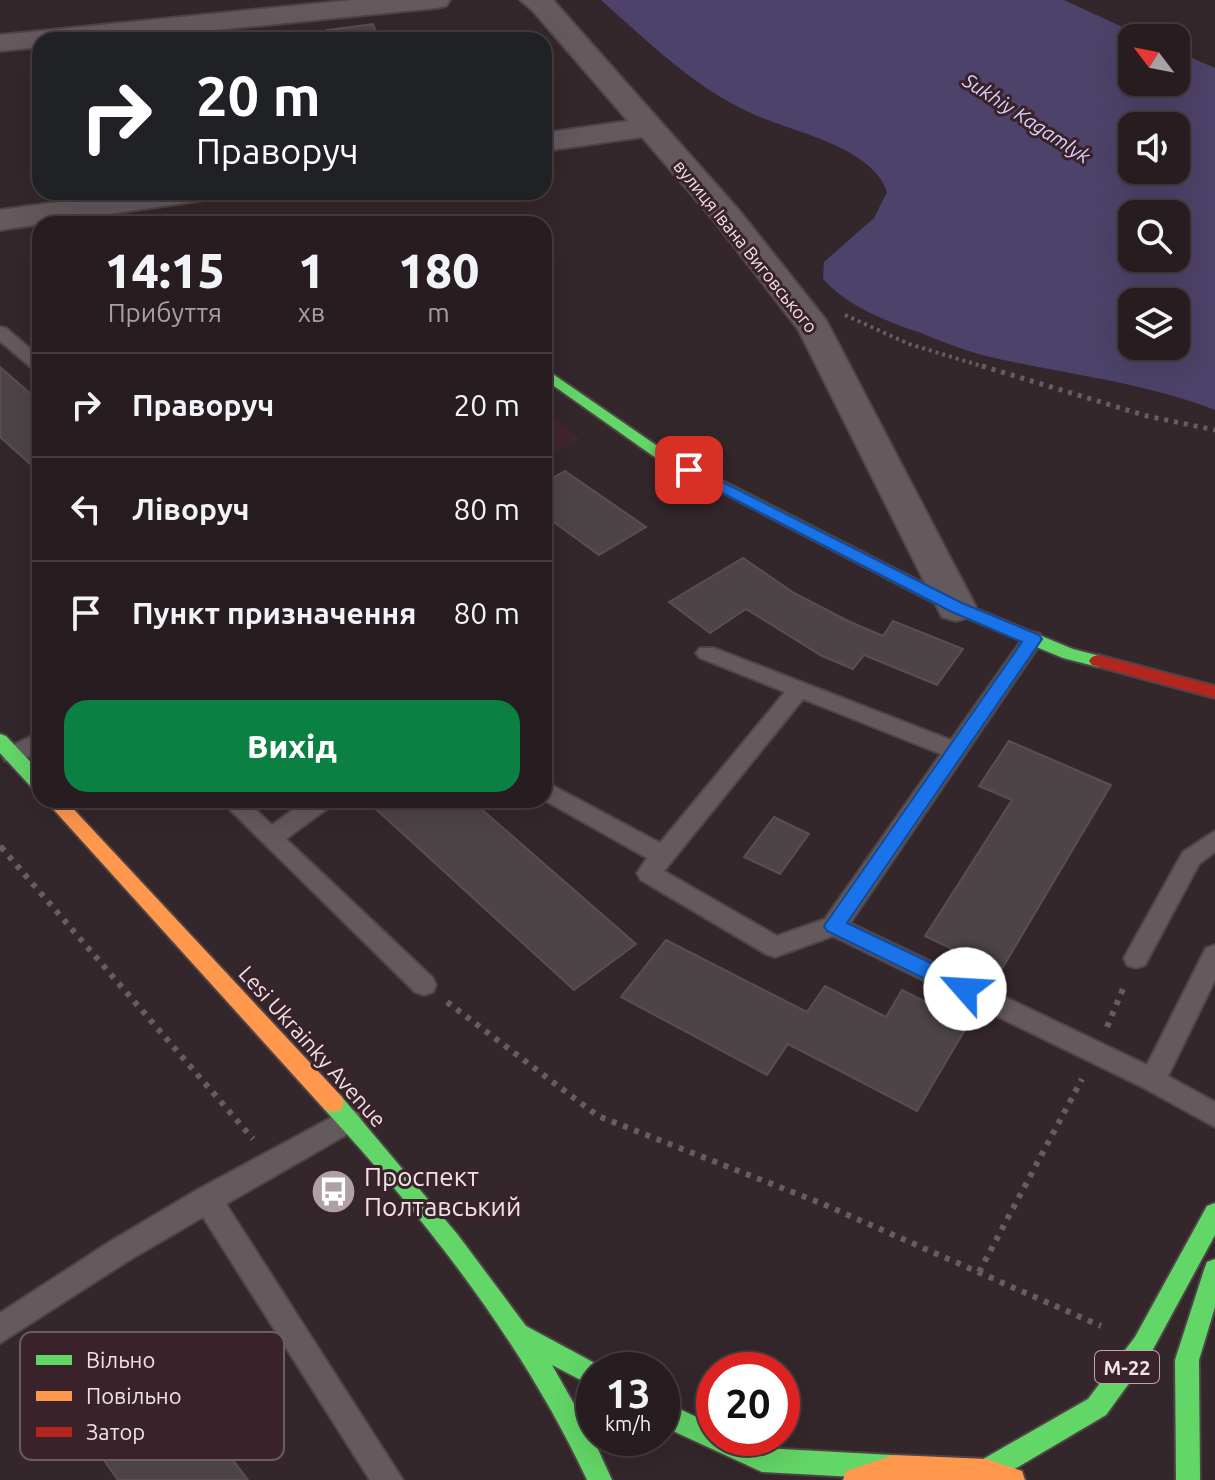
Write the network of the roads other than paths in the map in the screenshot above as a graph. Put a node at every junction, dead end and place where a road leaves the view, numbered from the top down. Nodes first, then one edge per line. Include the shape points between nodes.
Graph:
1 (436, 0) edge
2 (534, 0) edge
3 (112, 32) edge
4 (32, 40) edge
5 (0, 43) edge
6 (648, 127) junction
7 (552, 141) edge
8 (141, 200) edge
9 (0, 220) edge
10 (0, 332) edge
11 (32, 359) edge
12 (552, 378) edge
13 (956, 607) junction
14 (1033, 639) junction
15 (707, 653) dead end
16 (800, 688) junction
17 (1215, 692) edge
18 (32, 742) edge
19 (6, 748) edge
20 (956, 751) junction
21 (32, 776) edge
22 (552, 794) edge
23 (61, 808) edge
24 (239, 808) edge
25 (312, 808) edge
26 (270, 838) junction
27 (1215, 840) edge
28 (663, 856) junction
29 (834, 926) junction
30 (1215, 955) edge
31 (1136, 958) road end
32 (424, 985) road end
33 (1153, 1080) junction
34 (1215, 1115) edge
35 (349, 1120) junction
36 (207, 1199) junction
37 (1215, 1213) edge
38 (1215, 1270) edge
39 (0, 1329) edge
40 (522, 1336) junction
41 (576, 1365) edge
42 (680, 1421) edge
43 (894, 1467) junction
44 (987, 1471) junction
45 (388, 1480) edge
46 (600, 1480) edge
47 (855, 1480) edge
48 (1013, 1480) edge
49 (1188, 1480) edge

1 - 3 street
2 - 6 street, вулиця Івана Виговського
4 - 5 street
6 - 7 street
6 - 13 street, вулиця Івана Виговського via 814,327
8 - 9 street
10 - 11 lane
12 - 13 main road via 661,455
13 - 14 main road
14 - 17 main road via 1069,654
14 - 20 lane
15 - 16 lane
16 - 20 lane
16 - 28 lane
18 - 19 lane
19 - 21 main road
20 - 29 lane
22 - 28 lane
23 - 35 main road, Lesi Ukrainky Avenue
24 - 26 lane
25 - 26 lane
26 - 32 lane
27 - 31 lane via 1191,858
28 - 29 lane via 649,873 775,947
29 - 33 lane
30 - 33 lane
33 - 34 lane
35 - 36 lane
35 - 40 main road, Lesi Ukrainky Avenue
36 - 39 lane
36 - 45 lane
37 - 44 main road, М-22 via 1143,1345 1097,1407
38 - 49 main road, М-22 via 1187,1360
40 - 41 main road
40 - 46 main road via 589,1450
42 - 43 main road via 762,1460
43 - 44 main road
43 - 47 main road
44 - 48 main road

